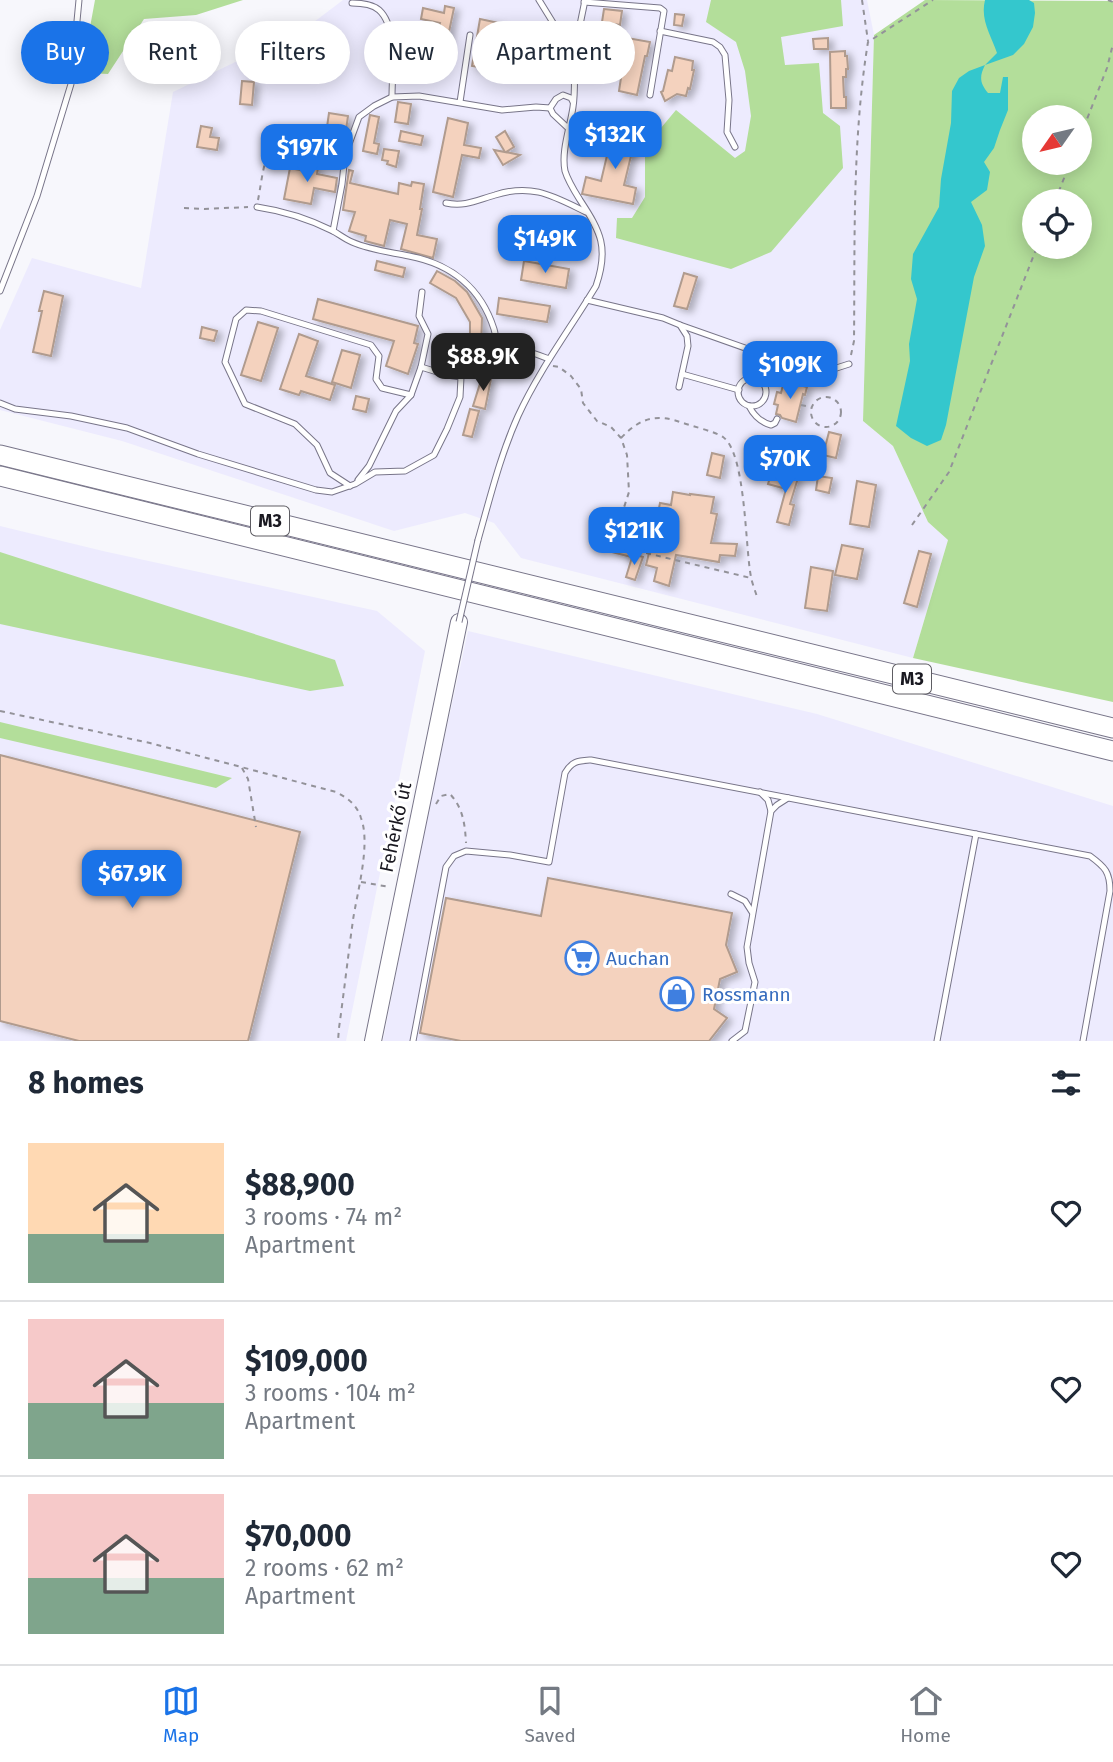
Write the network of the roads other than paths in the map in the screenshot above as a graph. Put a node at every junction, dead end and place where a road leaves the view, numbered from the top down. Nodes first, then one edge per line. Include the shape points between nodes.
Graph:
1 (79, 0) edge
2 (539, 0) edge
3 (584, 1) edge
4 (352, 3) dead end
5 (552, 21) edge
6 (581, 21) edge
7 (660, 31) junction
8 (470, 35) dead end
9 (575, 84) edge
10 (650, 95) dead end
11 (392, 97) junction
12 (460, 102) junction
13 (574, 104) junction
14 (550, 108) junction
15 (569, 129) junction
16 (735, 147) dead end
17 (446, 203) dead end
18 (257, 207) road end
19 (589, 213) junction
20 (333, 231) junction
21 (0, 291) edge
22 (422, 292) dead end
23 (587, 300) junction
24 (680, 326) junction
25 (496, 350) junction
26 (547, 362) junction
27 (849, 364) road end
28 (421, 367) junction
29 (758, 370) dead end
30 (682, 374) junction
31 (461, 377) junction
32 (757, 379) junction
33 (679, 387) dead end
34 (739, 390) junction
35 (411, 395) junction
36 (0, 403) edge
37 (749, 406) junction
38 (777, 419) dead end
39 (0, 455) edge
40 (0, 477) edge
41 (352, 485) junction
42 (459, 622) joint
43 (1113, 729) edge
44 (1040, 733) junction
45 (1113, 751) edge
46 (1113, 762) edge
47 (760, 792) junction
48 (788, 798) junction
49 (771, 811) junction
50 (976, 834) junction
51 (731, 894) dead end
52 (753, 913) junction
53 (373, 1041) edge
54 (413, 1041) edge
55 (732, 1041) edge
56 (937, 1041) edge
57 (1083, 1041) edge

1 - 21 lane via 71,84 37,196
2 - 5 lane
3 - 6 lane
3 - 7 lane via 660,8 664,11
4 - 11 lane via 377,8 387,20 392,37
7 - 10 lane
7 - 16 lane via 720,47 725,55 729,100 727,132
8 - 12 lane
9 - 13 lane
11 - 12 lane
11 - 20 lane via 359,117 345,155
12 - 14 lane via 502,110
13 - 14 lane via 563,95
13 - 15 lane
14 - 15 lane
15 - 19 lane via 566,173
17 - 19 lane via 460,206 524,190 548,193
18 - 20 lane via 302,217
19 - 23 lane via 603,258
20 - 25 lane via 351,242 444,267 461,279 476,291 484,307 495,330
22 - 28 lane via 419,316 428,334
23 - 24 lane
23 - 26 lane
24 - 27 lane via 810,371 821,373
24 - 30 lane via 688,346
25 - 26 lane via 530,351
25 - 31 lane via 473,362
26 - 42 lane, bridge via 525,401 497,472
28 - 31 lane
28 - 35 lane
29 - 32 lane
30 - 33 lane
30 - 34 lane
31 - 41 lane via 460,397 433,455 405,471 375,472
32 - 34 lane via 744,380
32 - 37 lane via 767,394 757,406
34 - 37 lane via 742,402
35 - 41 lane via 396,411 369,466
35 - 41 lane via 382,388 376,379 379,356 371,345 261,311 246,310 236,319 225,362 245,404 295,424 317,445 330,473
36 - 41 lane via 127,428 316,490 332,492
37 - 38 lane via 764,423 771,425
39 - 43 highway, M3
40 - 44 highway, M3
42 - 53 street, Fehérkő út
44 - 45 highway, M3
44 - 46 highway
47 - 48 lane
47 - 49 lane
47 - 54 lane via 591,760 570,765 549,862 466,850 446,867
48 - 49 lane
48 - 50 lane
49 - 52 lane
50 - 56 lane
50 - 57 lane via 1090,856 1110,879
51 - 52 lane via 745,901
52 - 55 lane via 747,947 755,982 745,1031

